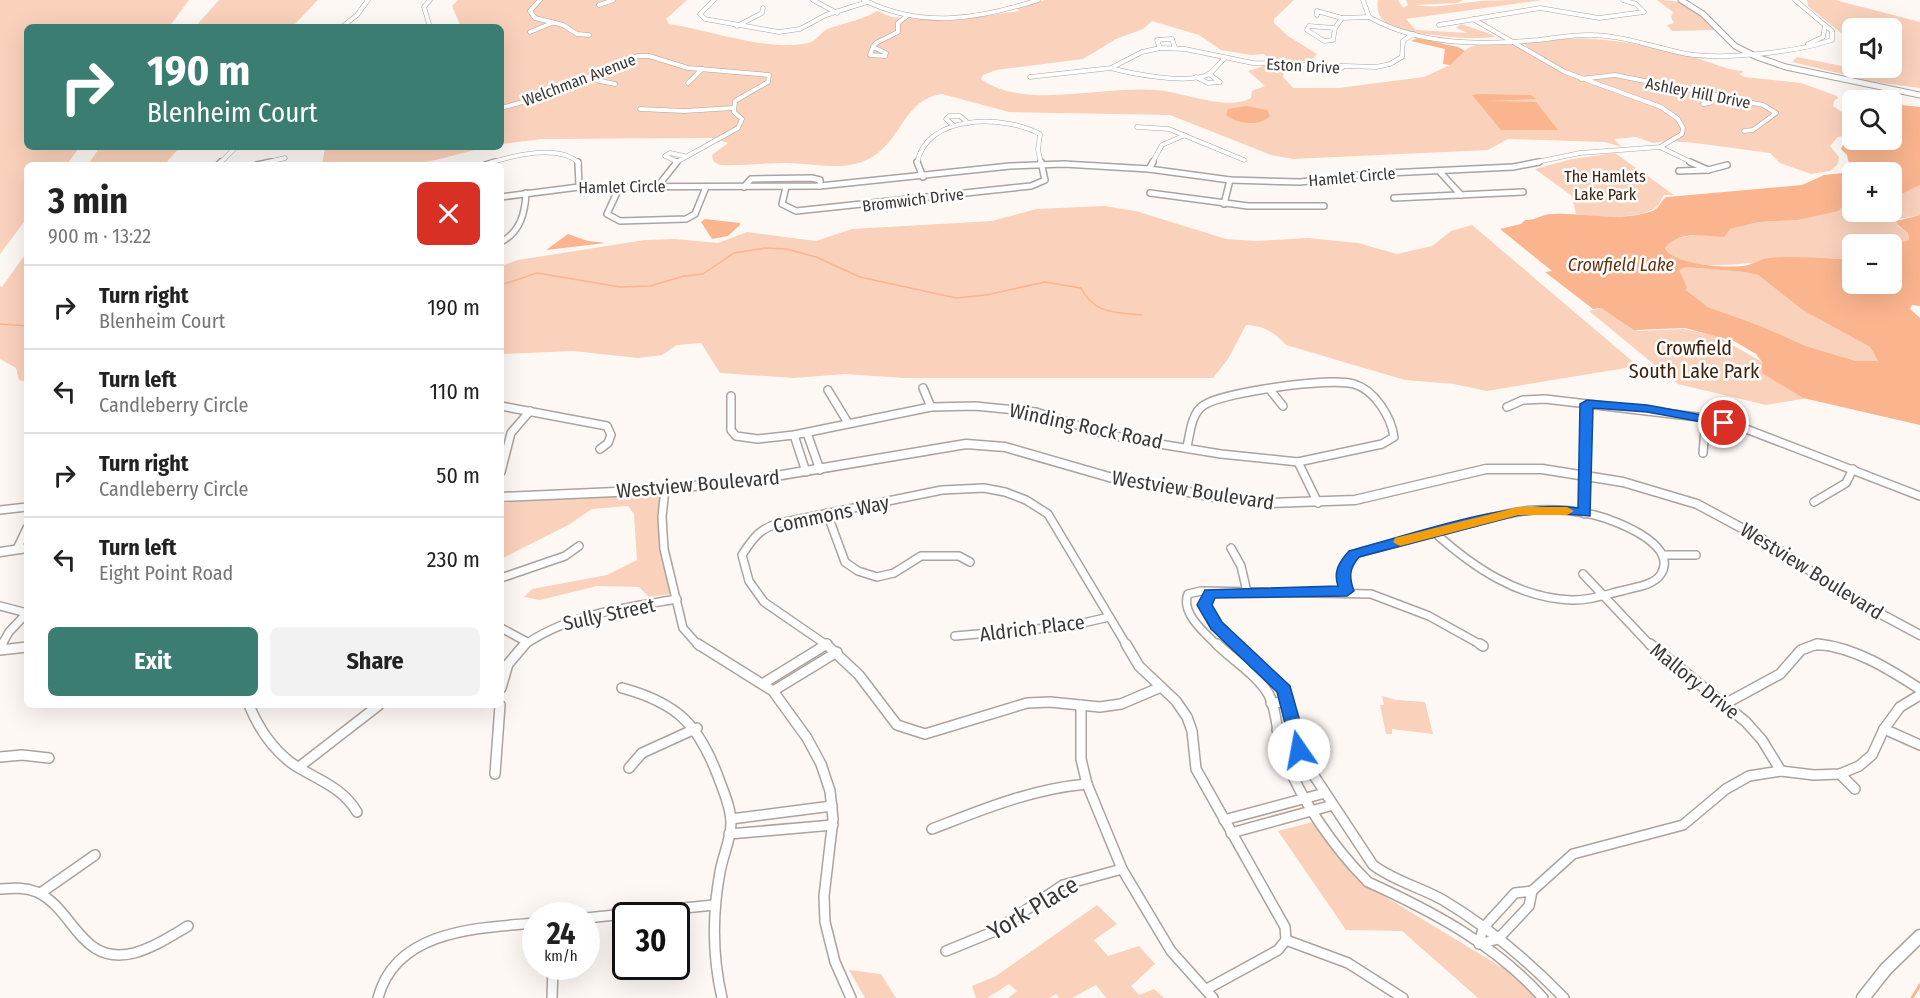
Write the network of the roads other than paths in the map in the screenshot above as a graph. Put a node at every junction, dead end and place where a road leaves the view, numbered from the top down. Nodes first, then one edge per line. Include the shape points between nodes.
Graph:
1 (368, 0) edge
2 (430, 0) edge
3 (540, 0) edge
4 (613, 0) edge
5 (714, 0) edge
6 (813, 0) edge
7 (1038, 0) edge
8 (1363, 0) edge
9 (1623, 0) edge
10 (1681, 0) edge
11 (1795, 0) edge
12 (865, 1) edge
13 (599, 5) dead end
14 (763, 8) dead end
15 (837, 13) junction
16 (902, 15) junction
17 (1317, 15) dead end
18 (908, 16) junction
19 (1369, 17) junction
20 (1342, 18) junction
21 (1473, 19) junction
22 (552, 23) junction
23 (346, 24) edge
24 (429, 24) edge
25 (1439, 25) dead end
26 (737, 26) junction
27 (898, 26) junction
28 (1825, 27) junction
29 (1335, 28) junction
30 (530, 32) dead end
31 (1413, 34) junction
32 (589, 35) dead end
33 (1431, 38) junction
34 (1508, 39) junction
35 (1514, 42) junction
36 (873, 48) dead end
37 (1160, 48) junction
38 (1175, 48) junction
39 (1673, 50) junction
40 (1742, 50) junction
41 (1749, 54) junction
42 (1224, 59) junction
43 (1111, 68) junction
44 (702, 69) junction
45 (1209, 74) junction
46 (1030, 77) dead end
47 (1196, 77) junction
48 (584, 78) junction
49 (1581, 79) junction
50 (688, 83) dead end
51 (615, 84) dead end
52 (1716, 95) junction
53 (1920, 95) edge
54 (1703, 104) dead end
55 (504, 107) edge
56 (733, 108) junction
57 (640, 109) dead end
58 (968, 123) junction
59 (953, 125) junction
60 (1137, 128) dead end
61 (1744, 131) dead end
62 (1185, 135) junction
63 (1660, 147) junction
64 (233, 150) edge
65 (684, 156) junction
66 (285, 158) dead end
67 (1244, 160) dead end
68 (676, 161) junction
69 (221, 162) edge
70 (269, 162) edge
71 (499, 162) edge
72 (1042, 164) junction
73 (1727, 165) dead end
74 (1149, 169) junction
75 (1708, 170) junction
76 (1679, 171) dead end
77 (1440, 172) junction
78 (923, 177) junction
79 (1230, 180) junction
80 (620, 186) junction
81 (658, 186) junction
82 (706, 186) junction
83 (820, 186) junction
84 (579, 187) junction
85 (744, 187) junction
86 (786, 187) junction
87 (526, 192) junction
88 (1523, 192) dead end
89 (1150, 193) dead end
90 (1461, 195) junction
91 (504, 196) edge
92 (1394, 198) dead end
93 (1224, 204) junction
94 (1324, 206) dead end
95 (504, 240) edge
96 (923, 388) dead end
97 (828, 390) dead end
98 (1271, 391) junction
99 (731, 396) dead end
100 (1587, 404) junction
101 (1283, 406) dead end
102 (504, 407) edge
103 (931, 407) junction
104 (1507, 407) dead end
105 (530, 411) junction
106 (1706, 418) junction
107 (848, 423) junction
108 (807, 433) junction
109 (794, 435) junction
110 (1187, 447) junction
111 (600, 449) dead end
112 (1703, 453) dead end
113 (504, 457) edge
114 (1298, 462) junction
115 (1853, 469) junction
116 (820, 470) junction
117 (806, 472) junction
118 (1587, 474) junction
119 (665, 489) junction
120 (1920, 496) edge
121 (504, 497) edge
122 (1814, 502) dead end
123 (1317, 503) junction
124 (24, 507) edge
125 (0, 510) edge
126 (827, 513) junction
127 (1585, 513) junction
128 (1435, 533) junction
129 (579, 546) dead end
130 (22, 548) edge
131 (1231, 548) dead end
132 (0, 552) edge
133 (1664, 555) junction
134 (1696, 555) dead end
135 (970, 562) dead end
136 (1583, 574) dead end
137 (504, 577) edge
138 (1347, 591) junction
139 (1247, 592) junction
140 (1210, 593) junction
141 (1603, 596) junction
142 (677, 599) junction
143 (0, 606) edge
144 (24, 612) edge
145 (24, 616) edge
146 (1109, 617) junction
147 (504, 630) edge
148 (1920, 635) edge
149 (955, 636) dead end
150 (527, 642) junction
151 (827, 644) junction
152 (1483, 646) dead end
153 (24, 647) edge
154 (0, 649) edge
155 (837, 652) junction
156 (504, 673) edge
157 (764, 682) junction
158 (1161, 687) junction
159 (622, 688) dead end
160 (1920, 689) edge
161 (773, 691) junction
162 (1920, 695) edge
163 (1288, 702) junction
164 (1271, 703) junction
165 (1081, 705) junction
166 (1723, 705) junction
167 (250, 708) edge
168 (375, 708) edge
169 (500, 708) edge
170 (697, 728) junction
171 (1295, 729) junction
172 (1884, 729) junction
173 (1277, 730) junction
174 (1920, 745) edge
175 (0, 757) edge
176 (49, 758) dead end
177 (299, 767) junction
178 (629, 768) dead end
179 (1781, 771) junction
180 (495, 774) dead end
181 (1840, 774) junction
182 (1087, 784) junction
183 (1855, 789) dead end
184 (1325, 793) junction
185 (1306, 798) junction
186 (1333, 805) junction
187 (832, 807) junction
188 (1314, 810) junction
189 (357, 812) dead end
190 (731, 819) junction
191 (1224, 820) junction
192 (833, 825) junction
193 (932, 829) dead end
194 (1231, 833) junction
195 (729, 834) junction
196 (95, 855) dead end
197 (1122, 869) junction
198 (0, 889) edge
199 (1532, 891) junction
200 (42, 892) junction
201 (714, 905) junction
202 (600, 917) edge
203 (522, 924) edge
204 (188, 926) dead end
205 (1483, 928) junction
206 (1920, 936) edge
207 (1498, 939) junction
208 (1286, 940) junction
209 (1479, 944) junction
210 (946, 951) dead end
211 (553, 980) edge
212 (1207, 989) junction
213 (378, 998) edge
214 (552, 998) edge
215 (722, 998) edge
216 (851, 998) edge
217 (1213, 998) edge
218 (1403, 998) edge
219 (1543, 998) edge
220 (1564, 998) edge
221 (1863, 998) edge

1 - 23 street
2 - 24 street via 424,7
3 - 22 street via 531,15
4 - 13 street
5 - 26 street via 702,16
6 - 15 street
7 - 18 street via 968,19
8 - 19 street
9 - 21 street via 1644,12 1599,18 1540,8
10 - 40 main road via 1703,14
11 - 28 street
12 - 15 street
12 - 16 street
14 - 26 street via 762,13
15 - 26 street via 791,30
16 - 18 street
16 - 27 street via 892,21
17 - 20 street via 1317,11
18 - 27 street
19 - 20 street
19 - 31 street via 1389,28
20 - 29 street
21 - 25 street
21 - 34 street
22 - 30 street
22 - 32 street
27 - 36 street via 896,35
28 - 40 street via 1823,37 1811,43
28 - 41 street via 1834,36 1828,44
29 - 29 street via 1333,40 1329,41 1306,28
31 - 33 street
31 - 42 street, Eston Drive via 1403,41 1402,57 1376,68 1342,68 1329,73 1320,65
33 - 34 street
33 - 35 street via 1464,43
34 - 35 street
34 - 39 street via 1598,33 1630,37
35 - 39 street via 1601,36
35 - 49 street
37 - 38 street, Eston Drive
37 - 38 street, Eston Drive via 1157,40 1162,38 1172,39
37 - 43 street, Eston Drive via 1142,51
38 - 42 street, Eston Drive
39 - 40 street
39 - 41 street via 1708,55
40 - 41 main road
41 - 53 main road via 1786,67
42 - 45 street
43 - 46 street, Eston Drive
43 - 47 street via 1134,75
44 - 48 street, Welchman Avenue via 637,56
44 - 50 street
44 - 56 street, Welchman Avenue via 765,73 770,77 735,101
45 - 47 street
45 - 47 street via 1220,82 1208,83
48 - 51 street
48 - 55 street, Welchman Avenue
49 - 52 street, Ashley Hill Drive via 1615,75
49 - 63 street via 1672,114 1683,128 1682,134
52 - 54 street via 1710,103
52 - 61 street, Ashley Hill Drive via 1763,105 1776,113 1753,130
56 - 57 street
56 - 65 street via 742,119 738,128
58 - 59 street
58 - 59 street via 960,116 949,116 946,119
58 - 72 street via 1036,131 1041,137 1038,150
59 - 78 street via 934,135 917,157 915,162
60 - 62 street via 1162,128
62 - 67 street
62 - 74 street via 1162,145
63 - 75 street
63 - 77 street, Hamlet Circle via 1580,153 1514,167
64 - 69 street
65 - 68 street
65 - 68 street via 665,156
66 - 70 street
68 - 81 street
71 - 84 street via 532,155 568,155 579,162
72 - 74 street, Hamlet Circle
72 - 78 street, Hamlet Circle
72 - 86 street, Bromwich Drive via 1045,180 1031,186 807,211 782,204
73 - 75 street
74 - 79 street, Hamlet Circle
75 - 76 street
77 - 79 street, Hamlet Circle via 1367,174 1300,182
77 - 90 street
78 - 83 street, Hamlet Circle
79 - 93 street
80 - 81 street, Hamlet Circle
80 - 82 street via 607,214 620,221 686,219 695,214
80 - 84 street, Hamlet Circle
81 - 82 street, Hamlet Circle
82 - 85 street, Hamlet Circle
83 - 85 street, Hamlet Circle via 820,180 812,178 751,179
83 - 86 street, Hamlet Circle
84 - 87 street, Hamlet Circle
85 - 86 street, Hamlet Circle
87 - 91 street, Hamlet Circle
87 - 95 street via 524,214 513,235
88 - 90 street
89 - 93 street
90 - 92 street
93 - 94 street
96 - 103 street
97 - 107 street
98 - 101 street
98 - 110 street, Winding Rock Road via 1204,405 1194,420
98 - 114 street, Winding Rock Road via 1325,382 1354,384 1365,390 1394,428 1394,437 1382,444
99 - 109 street, Winding Rock Road via 732,430 736,436 758,439
100 - 104 street via 1545,399 1523,400
100 - 106 street
100 - 118 street
102 - 105 street
103 - 107 street, Winding Rock Road
103 - 110 street, Winding Rock Road via 975,406 1036,412 1105,434
105 - 111 street via 607,426 611,435
105 - 113 street via 512,434
106 - 112 street
106 - 115 street
107 - 108 street, Winding Rock Road
108 - 109 street, Winding Rock Road
108 - 116 street
109 - 117 street
110 - 114 street, Winding Rock Road
114 - 123 street
115 - 120 street
115 - 122 street via 1846,483
116 - 117 street, Westview Boulevard
116 - 123 street, Westview Boulevard via 925,449 980,444 1033,453 1109,478 1202,495
117 - 119 street, Westview Boulevard
118 - 123 street, Westview Boulevard via 1559,469 1499,468 1463,473 1380,496
118 - 127 street
118 - 148 street, Westview Boulevard via 1667,494 1721,515 1767,539 1860,605
119 - 121 street, Westview Boulevard
119 - 142 street via 664,549
124 - 125 street
126 - 135 street via 845,562 858,571 877,577 894,573 921,556 959,556
126 - 146 street, Commons Way via 973,485 1006,491 1036,505 1056,523
126 - 151 street, Commons Way via 767,526 755,534 742,555 749,581 764,602
127 - 128 street via 1553,509 1519,511
127 - 133 street via 1625,525
128 - 138 street via 1354,554 1342,578
128 - 141 street via 1462,559 1490,576 1557,599
129 - 137 street via 565,556
130 - 132 street
131 - 139 street via 1241,566
133 - 134 street
133 - 141 street via 1660,577
136 - 141 street, Mallory Drive
138 - 139 street
138 - 152 street via 1397,601 1460,630
139 - 140 street
140 - 163 street via 1204,605 1216,625 1279,683
140 - 164 street via 1188,594 1185,602 1206,634 1262,686
141 - 166 street, Mallory Drive via 1654,650
142 - 150 street, Sully Street via 566,621
142 - 157 street via 683,628 690,639
143 - 144 street
145 - 154 street
146 - 149 street, Aldrich Place via 1070,627
146 - 158 street, Commons Way via 1139,666
147 - 150 street
150 - 156 street, Sully Street
151 - 155 street, Commons Way
151 - 157 street
153 - 154 street
155 - 161 street
155 - 165 street, Commons Way via 897,725 910,732 925,734 1027,703
157 - 161 street
158 - 165 street, Commons Way via 1120,704
158 - 191 street, Commons Way via 1187,717 1196,769
159 - 170 street via 645,693 680,712
160 - 166 street via 1864,657 1826,645 1808,646 1783,672
161 - 187 street via 821,765
162 - 172 street via 1900,707
163 - 164 street
163 - 171 street
164 - 173 street
165 - 182 street via 1081,759
166 - 179 street, Mallory Drive via 1762,740
167 - 177 street via 265,737
168 - 177 street
169 - 180 street
170 - 178 street via 642,753
170 - 190 street via 711,756
171 - 173 street
171 - 184 street via 1303,759
172 - 174 street
172 - 181 street via 1872,755
173 - 185 street via 1282,751
175 - 176 street
177 - 189 street via 338,787
179 - 181 street
179 - 199 street via 1749,776 1726,789 1683,825 1573,854
181 - 183 street
182 - 193 street via 1013,797
182 - 197 street
184 - 185 street
184 - 186 street
185 - 188 street
185 - 191 street
186 - 188 street
186 - 205 street via 1380,870 1443,901
187 - 190 street
187 - 192 street
188 - 194 street
188 - 209 street via 1368,882 1433,913
190 - 195 street
191 - 194 street, Commons Way
192 - 195 street
192 - 216 street via 824,897 827,936
194 - 208 street, Commons Way via 1275,904
195 - 201 street
196 - 200 street
197 - 210 street, York Place via 1063,885 1032,902 992,933
197 - 212 street via 1171,951
198 - 200 street via 26,887
199 - 205 street via 1515,893
199 - 207 street via 1529,906
200 - 204 street via 78,932 103,952 136,952
201 - 202 street
201 - 215 street via 712,946
203 - 213 street via 458,930 433,939 406,954
205 - 207 street
205 - 209 street
206 - 221 main road
207 - 209 street
207 - 220 street
208 - 212 street via 1278,950
208 - 218 street via 1341,958 1375,975
209 - 219 street via 1522,975
211 - 214 street
212 - 217 street

